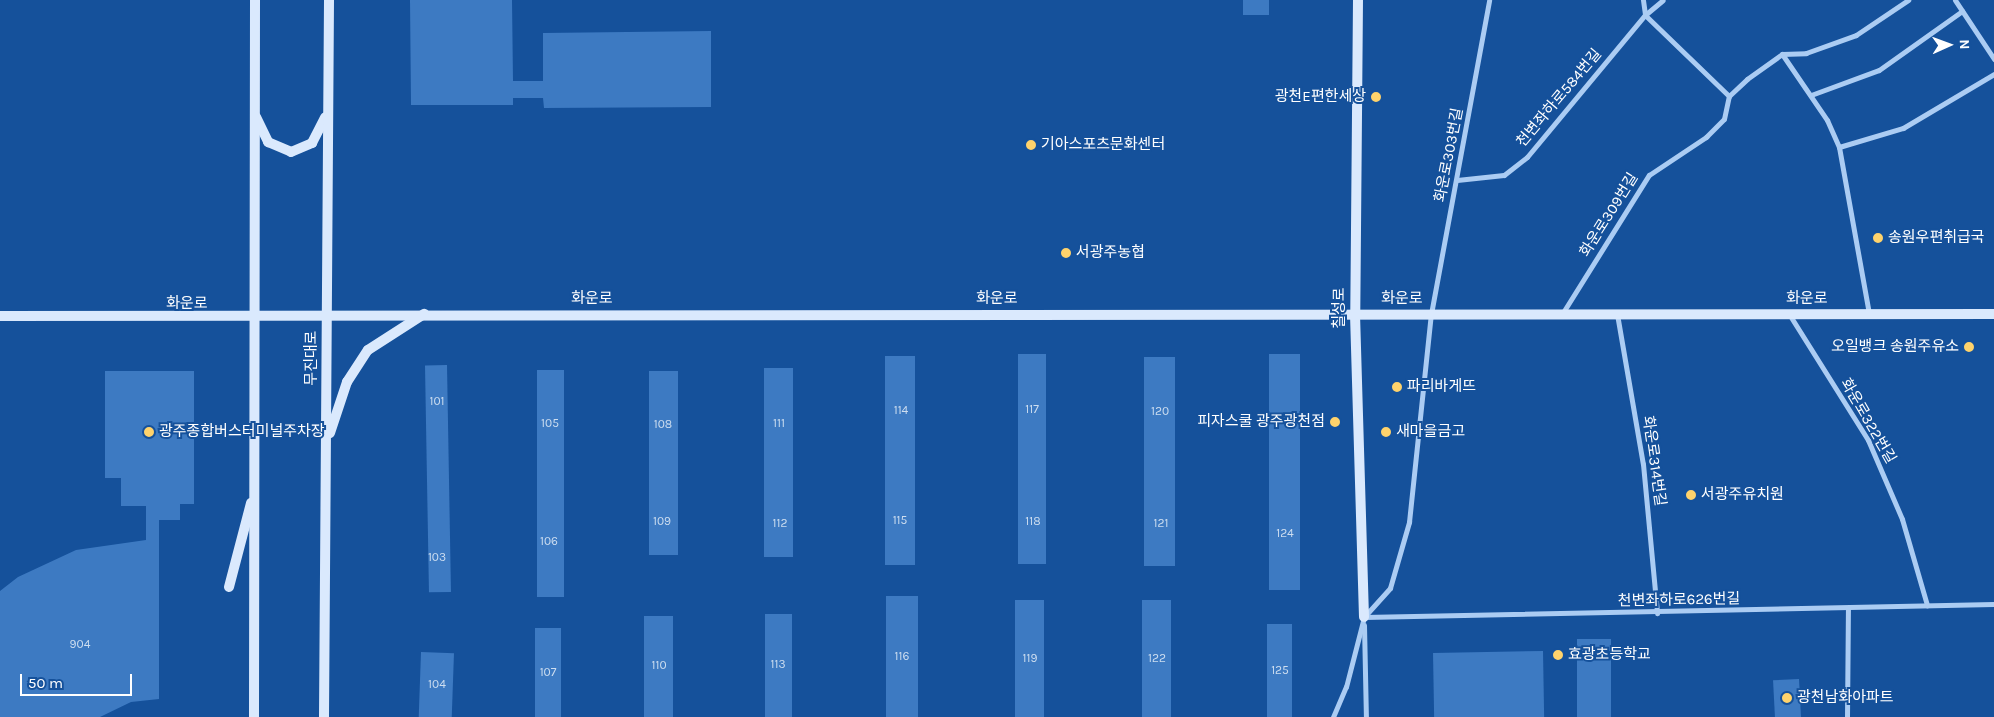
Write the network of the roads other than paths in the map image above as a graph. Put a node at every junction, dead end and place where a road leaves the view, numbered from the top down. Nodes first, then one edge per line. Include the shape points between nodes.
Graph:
1 (255, 0) edge
2 (329, 0) edge
3 (1358, 0) edge
4 (1489, 0) edge
5 (1643, 0) edge
6 (1663, 0) edge
7 (1908, 0) edge
8 (1955, 0) edge
9 (1962, 11) junction
10 (1645, 15) junction
11 (1782, 54) junction
12 (1994, 59) edge
13 (1994, 74) edge
14 (1810, 95) junction
15 (1729, 96) junction
16 (328, 106) junction
17 (254, 112) junction
18 (1839, 147) junction
19 (1457, 180) junction
20 (1789, 313) junction
21 (424, 314) junction
22 (1355, 314) junction
23 (1431, 314) junction
24 (1562, 314) junction
25 (1617, 314) junction
26 (1869, 314) junction
27 (1994, 314) edge
28 (0, 316) edge
29 (327, 317) junction
30 (254, 318) junction
31 (327, 443) junction
32 (255, 488) junction
33 (229, 587) dead end
34 (1994, 604) edge
35 (1928, 605) junction
36 (1848, 608) junction
37 (1657, 613) junction
38 (1364, 616) junction
39 (254, 717) edge
40 (324, 717) edge
41 (1333, 717) edge
42 (1366, 717) edge
43 (1847, 717) edge

1 - 17 street
2 - 16 street, 무진대로
3 - 22 street, 칠성로
4 - 19 street, 화운로303번길
5 - 10 street
6 - 10 street, 천변좌하로584번길
7 - 11 street via 1856,35 1806,53
8 - 9 street
9 - 12 street
9 - 14 street via 1879,70
10 - 15 street
10 - 19 street, 천변좌하로584번길 via 1526,157 1504,175
11 - 14 street
11 - 15 street
13 - 18 street via 1903,128
14 - 18 street
15 - 24 street, 화운로309번길 via 1724,118 1706,137 1648,175
16 - 17 street via 312,143 291,152 268,142
16 - 29 street, 무진대로
17 - 30 street
18 - 26 street
19 - 23 street, 화운로303번길
20 - 25 street, 화운로
20 - 26 street, 화운로
20 - 35 street, 화운로322번길 via 1868,440 1902,519
21 - 22 street, 화운로
21 - 29 street, 화운로
21 - 31 street via 368,350 347,382
22 - 23 street, 화운로
22 - 38 street, 칠성로
23 - 24 street, 화운로
23 - 38 street, 화운로303번길 via 1409,522 1390,588
24 - 25 street, 화운로
25 - 37 street, 화운로314번길 via 1643,464
26 - 27 street, 화운로
28 - 30 street, 화운로
29 - 30 street, 화운로
29 - 31 street, 무진대로
30 - 32 street
31 - 40 street, 무진대로
32 - 33 street
32 - 39 street
34 - 35 street, 천변좌하로626번길
35 - 36 street, 천변좌하로626번길
36 - 37 street, 천변좌하로626번길
36 - 43 street
37 - 38 street, 천변좌하로626번길
38 - 41 street via 1346,687
38 - 42 street

